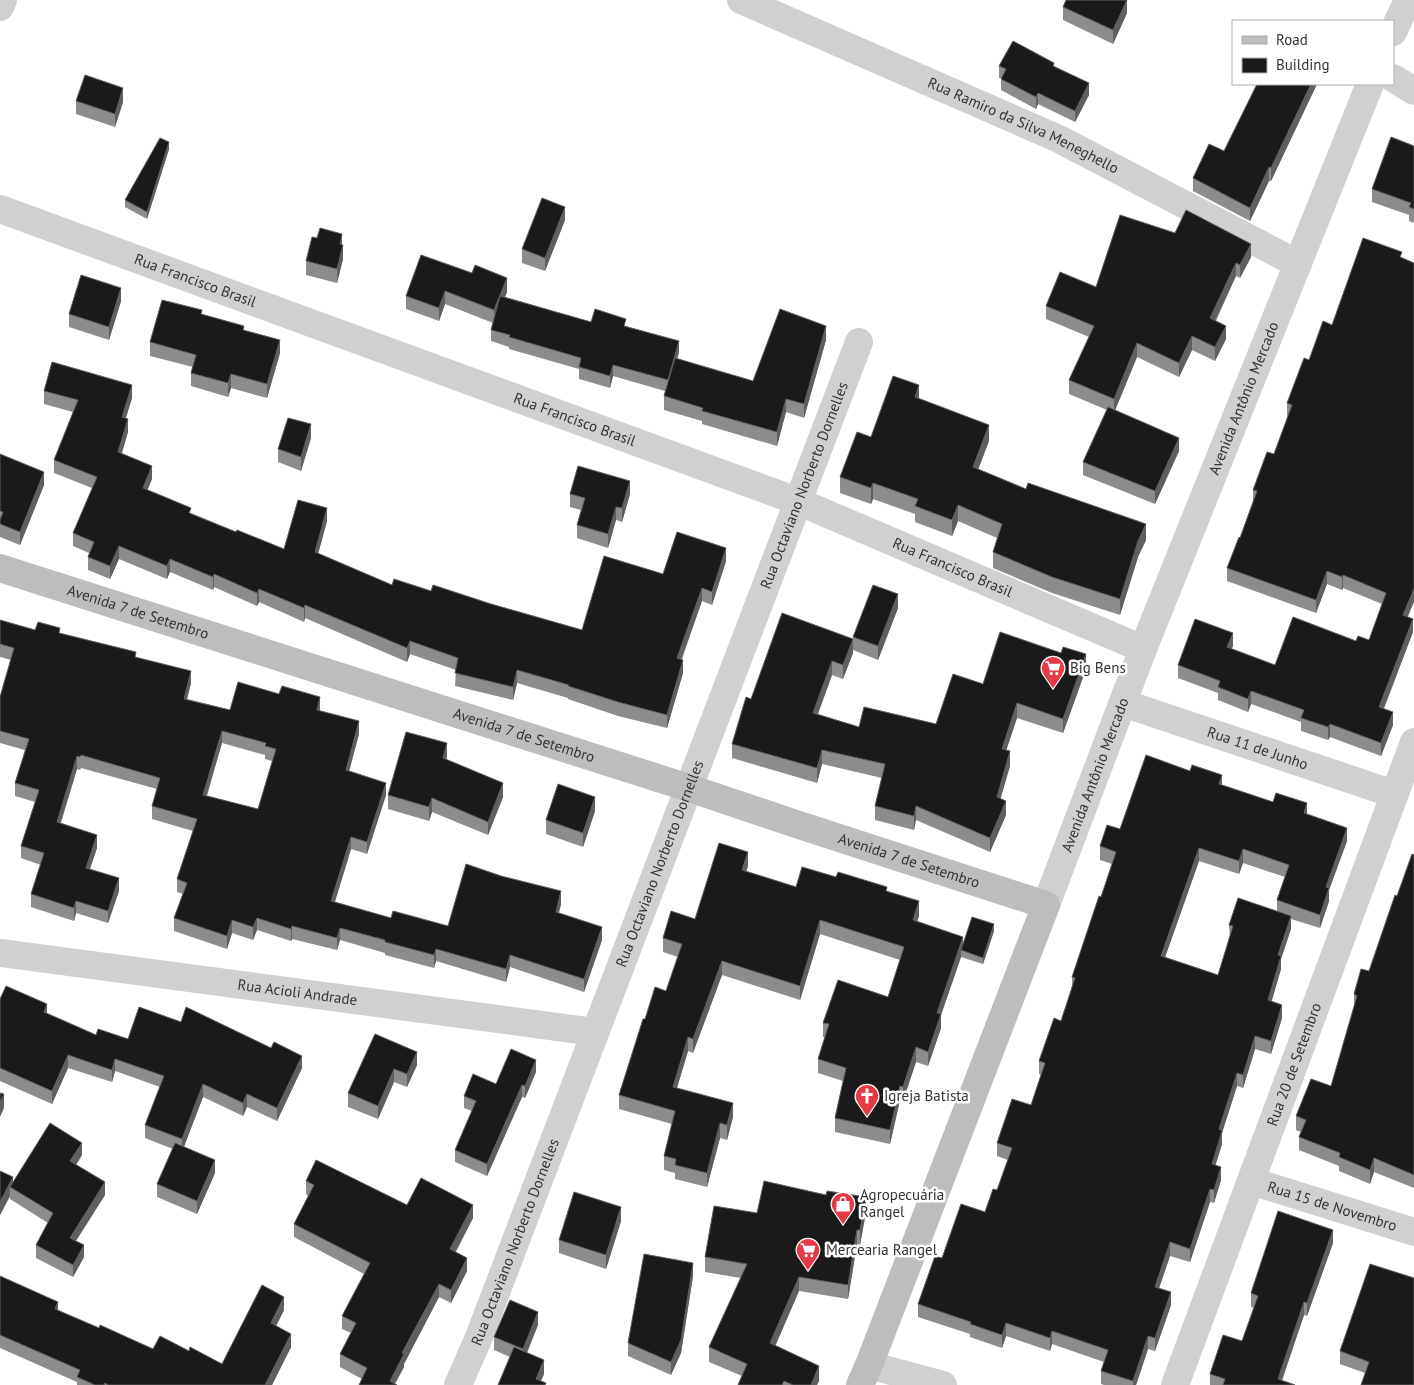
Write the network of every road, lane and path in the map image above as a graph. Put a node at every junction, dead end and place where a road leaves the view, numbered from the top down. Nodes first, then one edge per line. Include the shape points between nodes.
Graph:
1 (3, 0) edge
2 (741, 0) edge
3 (1408, 0) edge
4 (0, 7) edge
5 (1394, 30) edge
6 (1394, 79) edge
7 (1370, 85) edge
8 (1414, 91) edge
9 (0, 209) edge
10 (1298, 264) junction
11 (859, 342) dead end
12 (797, 501) junction
13 (0, 568) edge
14 (1143, 649) junction
15 (1123, 703) junction
16 (1414, 742) edge
17 (689, 788) junction
18 (1394, 794) junction
19 (1046, 905) junction
20 (0, 953) edge
21 (595, 1032) junction
22 (1251, 1181) junction
23 (1414, 1232) edge
24 (864, 1375) edge
25 (458, 1385) edge
26 (943, 1385) edge
27 (1176, 1385) edge

1 - 4 street
2 - 10 street, Rua Ramiro da Silva Meneghello via 1059,139
3 - 5 street
6 - 8 street
7 - 10 street, Avenida Antônio Mercado
9 - 12 street, Rua Francisco Brasil
10 - 14 street, Avenida Antônio Mercado
11 - 12 street, Rua Octaviano Norberto Dornelles
12 - 14 street, Rua Francisco Brasil
12 - 17 street, Rua Octaviano Norberto Dornelles
13 - 17 street, Avenida 7 de Setembro
14 - 15 street, Avenida Antônio Mercado
15 - 18 street, Rua 11 de Junho
15 - 19 street, Avenida Antônio Mercado
16 - 18 street, Rua 20 de Setembro
17 - 19 street, Avenida 7 de Setembro
17 - 21 street, Rua Octaviano Norberto Dornelles
18 - 22 street, Rua 20 de Setembro
19 - 24 street, Avenida Antônio Mercado
20 - 21 street, Rua Acioli Andrade
21 - 25 street, Rua Octaviano Norberto Dornelles
22 - 23 street, Rua 15 de Novembro
22 - 27 street, Rua 20 de Setembro
24 - 26 street

